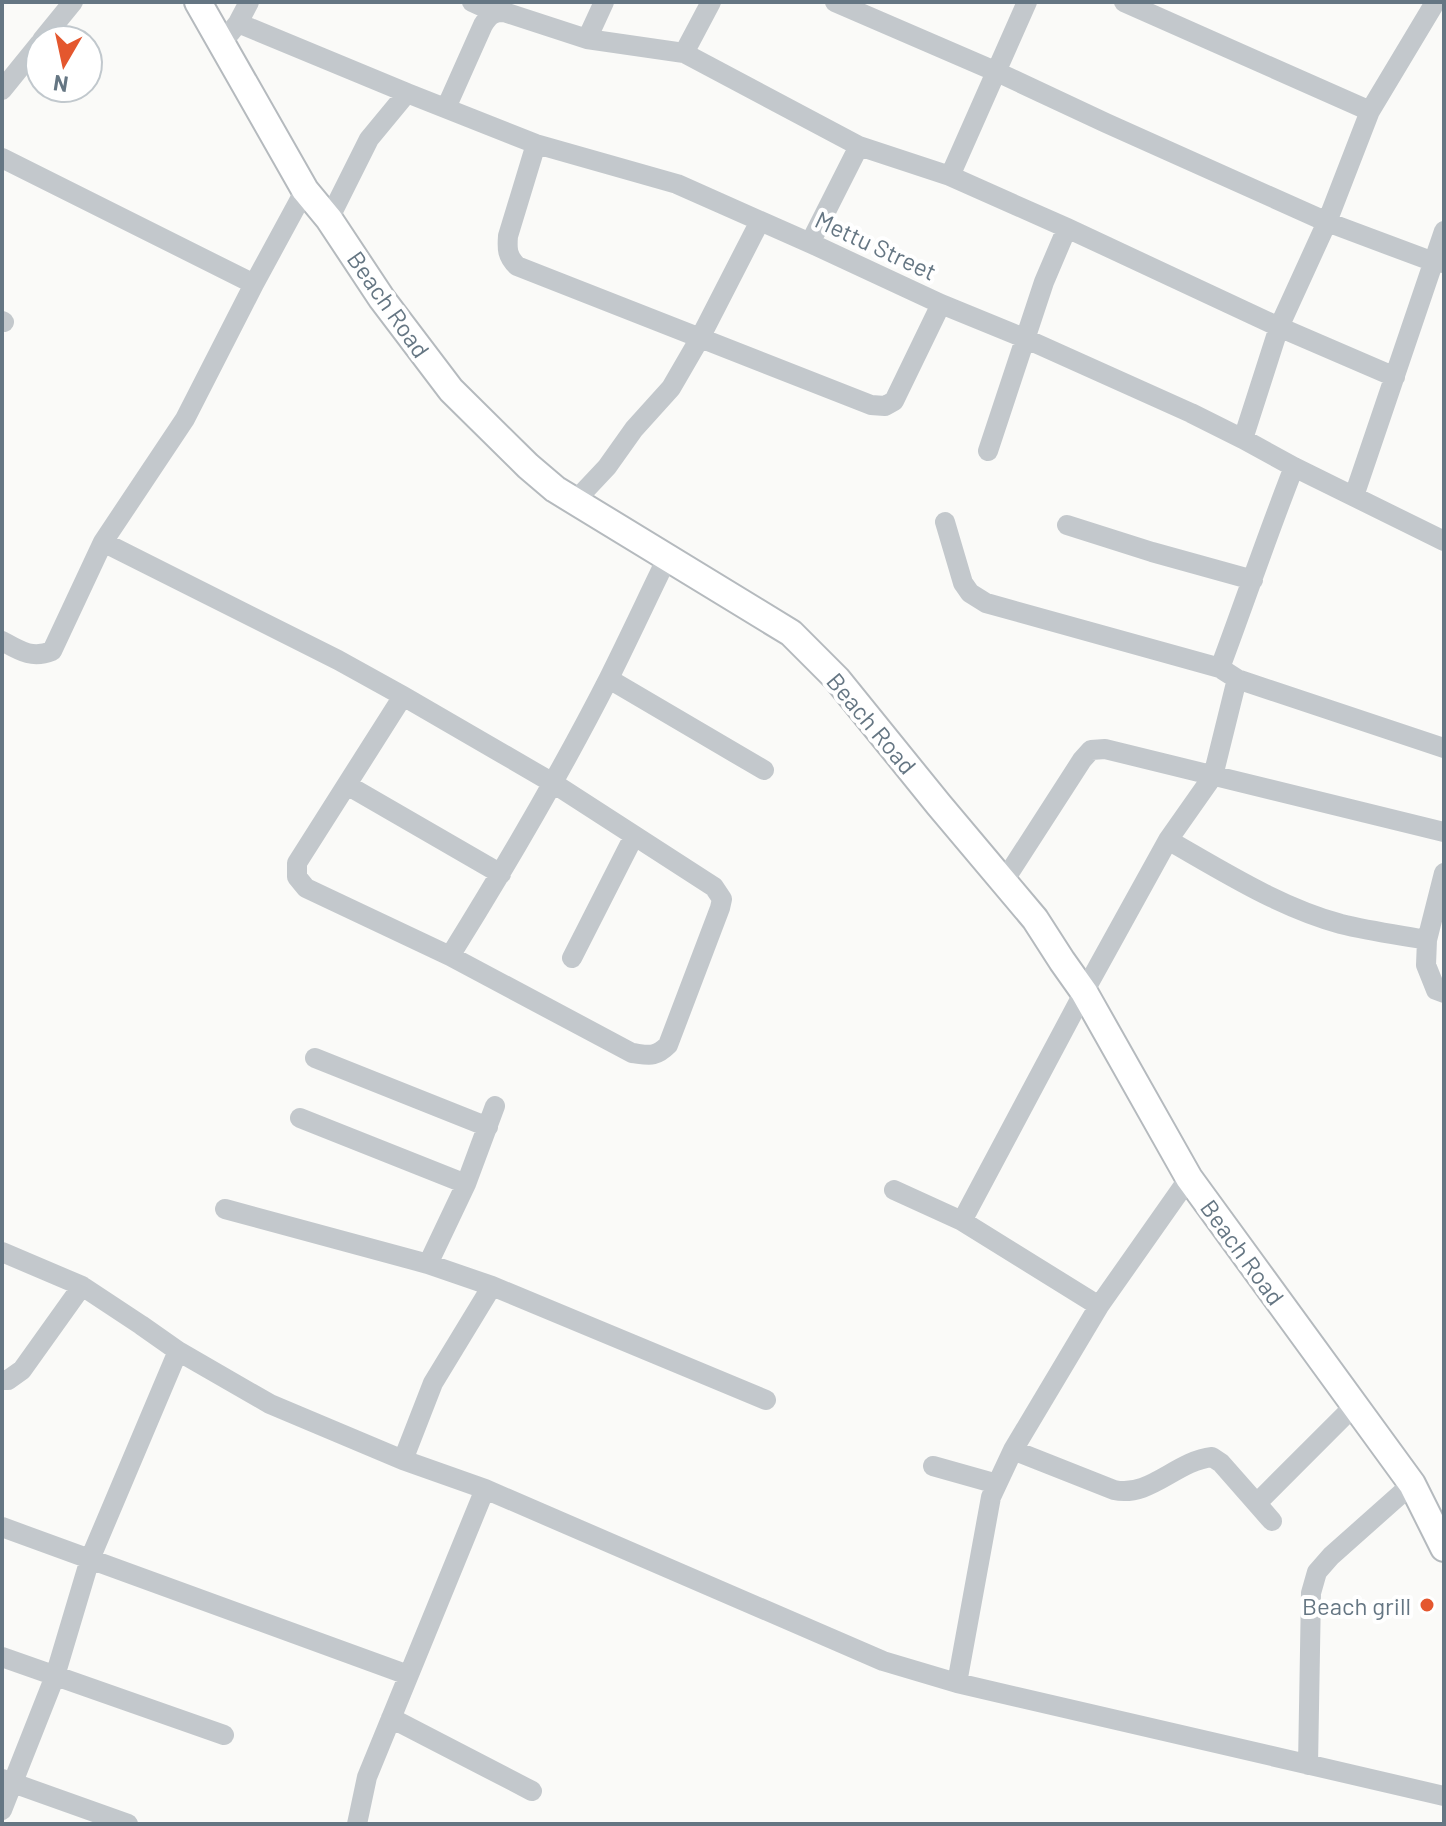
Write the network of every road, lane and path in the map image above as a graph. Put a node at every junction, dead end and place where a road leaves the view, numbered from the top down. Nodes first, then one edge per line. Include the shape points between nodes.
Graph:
1 (73, 2) edge
2 (198, 2) edge
3 (249, 2) edge
4 (472, 2) edge
5 (604, 2) edge
6 (711, 2) edge
7 (835, 2) edge
8 (1027, 2) edge
9 (1124, 2) edge
10 (1433, 2) edge
11 (496, 7) edge
12 (55, 24) edge
13 (230, 33) junction
14 (587, 39) junction
15 (684, 53) junction
16 (24, 62) edge
17 (997, 72) junction
18 (2, 90) edge
19 (407, 93) junction
20 (446, 108) junction
21 (1370, 111) junction
22 (536, 144) junction
23 (859, 146) junction
24 (2, 158) edge
25 (950, 176) junction
26 (305, 190) junction
27 (329, 219) junction
28 (760, 221) junction
29 (1327, 222) junction
30 (1067, 228) junction
31 (1444, 231) edge
32 (810, 243) junction
33 (1439, 263) edge
34 (254, 284) junction
35 (941, 304) junction
36 (1279, 327) junction
37 (700, 338) junction
38 (1024, 338) junction
39 (1395, 377) junction
40 (1243, 439) junction
41 (988, 451) dead end
42 (1294, 467) junction
43 (1354, 496) junction
44 (575, 501) junction
45 (945, 522) dead end
46 (1067, 525) dead end
47 (1444, 541) edge
48 (103, 542) junction
49 (668, 556) junction
50 (1253, 580) junction
51 (2, 641) edge
52 (1229, 673) junction
53 (609, 679) junction
54 (403, 696) junction
55 (1444, 748) edge
56 (764, 770) dead end
57 (1213, 776) junction
58 (553, 783) junction
59 (347, 785) junction
60 (1444, 832) edge
61 (634, 836) junction
62 (1168, 840) junction
63 (1444, 873) edge
64 (501, 874) junction
65 (1004, 881) junction
66 (1427, 940) junction
67 (450, 956) junction
68 (572, 958) dead end
69 (1084, 992) junction
70 (1444, 993) edge
71 (315, 1058) dead end
72 (495, 1106) dead end
73 (300, 1118) dead end
74 (488, 1127) junction
75 (1189, 1178) junction
76 (466, 1184) junction
77 (894, 1190) dead end
78 (225, 1209) dead end
79 (962, 1221) junction
80 (2, 1252) edge
81 (428, 1264) junction
82 (82, 1286) junction
83 (492, 1286) junction
84 (1099, 1306) junction
85 (178, 1351) junction
86 (2, 1380) edge
87 (766, 1400) dead end
88 (1355, 1405) junction
89 (1013, 1450) junction
90 (403, 1460) junction
91 (933, 1466) dead end
92 (997, 1484) junction
93 (1412, 1484) junction
94 (485, 1489) junction
95 (1257, 1503) junction
96 (1272, 1521) dead end
97 (2, 1527) edge
98 (1444, 1548) edge
99 (90, 1559) junction
100 (2, 1657) edge
101 (408, 1675) junction
102 (55, 1676) junction
103 (957, 1683) junction
104 (391, 1718) junction
105 (224, 1735) dead end
106 (1308, 1765) junction
107 (7, 1781) edge
108 (532, 1791) dead end
109 (1444, 1796) edge
110 (2, 1810) edge
111 (128, 1824) edge
112 (357, 1824) edge

1 - 12 street
2 - 13 main road, Beach Road
3 - 13 street
4 - 11 street
5 - 14 street
6 - 15 street
7 - 17 street
8 - 17 street
9 - 21 street
10 - 21 street
11 - 14 street
11 - 20 street
13 - 19 street, Mettu Street
13 - 26 main road, Beach Road
14 - 15 street
15 - 23 street
16 - 18 street
17 - 25 street
17 - 29 street
19 - 20 street, Mettu Street
19 - 27 street via 369,139
20 - 22 street, Mettu Street
21 - 29 street
22 - 28 street, Mettu Street via 677,184
22 - 37 street via 508,236 509,258 517,266
23 - 25 street
23 - 32 street
24 - 34 street
25 - 30 street
26 - 27 main road, Beach Road
26 - 34 street
27 - 44 main road, Beach Road via 451,390 528,466
28 - 32 street, Mettu Street
28 - 37 street
29 - 33 street
29 - 36 street
30 - 36 street
30 - 38 street
31 - 33 street
32 - 35 street, Mettu Street
33 - 39 street
34 - 48 street via 185,419
35 - 37 street via 894,401 885,406
35 - 38 street, Mettu Street
36 - 39 street
36 - 40 street
37 - 44 street via 671,388
38 - 40 street, Mettu Street
38 - 41 street
39 - 43 street
40 - 42 street, Mettu Street
42 - 43 street, Mettu Street
42 - 50 street
43 - 47 street, Mettu Street
44 - 49 main road, Beach Road
45 - 52 street via 963,583 986,603
46 - 50 street
48 - 51 street via 52,651 27,655
48 - 54 street
49 - 53 street
49 - 65 main road, Beach Road via 791,633 837,679
50 - 52 street
52 - 55 street
52 - 57 street
53 - 56 street
53 - 58 street
54 - 58 street
54 - 59 street
57 - 60 street
57 - 62 street
57 - 65 street via 1091,750
58 - 61 street
58 - 64 street
59 - 64 street
59 - 67 street via 297,863 297,877 306,888
61 - 67 street via 714,887 722,899 668,1045 660,1053 632,1053
61 - 68 street
62 - 66 street via 1304,911
62 - 69 street
63 - 66 street
64 - 67 street
65 - 69 main road, Beach Road
66 - 70 street via 1426,965 1436,990
69 - 75 main road, Beach Road
69 - 79 street
71 - 74 street
72 - 74 street
73 - 76 street
74 - 76 street
75 - 84 street
75 - 88 main road, Beach Road
76 - 81 street
77 - 79 street
78 - 81 street
79 - 84 street
80 - 82 street
81 - 83 street
82 - 85 street
82 - 86 street via 22,1370
83 - 87 street
83 - 90 street via 433,1383
84 - 89 street
85 - 90 street via 270,1404
85 - 99 street
88 - 93 main road, Beach Road
88 - 95 street
89 - 92 street
89 - 95 street via 1125,1493 1196,1459 1212,1457
90 - 94 street
91 - 92 street
92 - 103 street
93 - 98 main road, Beach Road
93 - 106 street via 1317,1572 1311,1593
94 - 101 street
94 - 103 street via 883,1661
95 - 96 street
97 - 99 street
99 - 101 street
99 - 102 street
100 - 102 street
101 - 104 street
102 - 105 street
102 - 107 street
103 - 106 street
104 - 108 street
104 - 112 street via 367,1777
106 - 109 street
107 - 110 street
107 - 111 street

